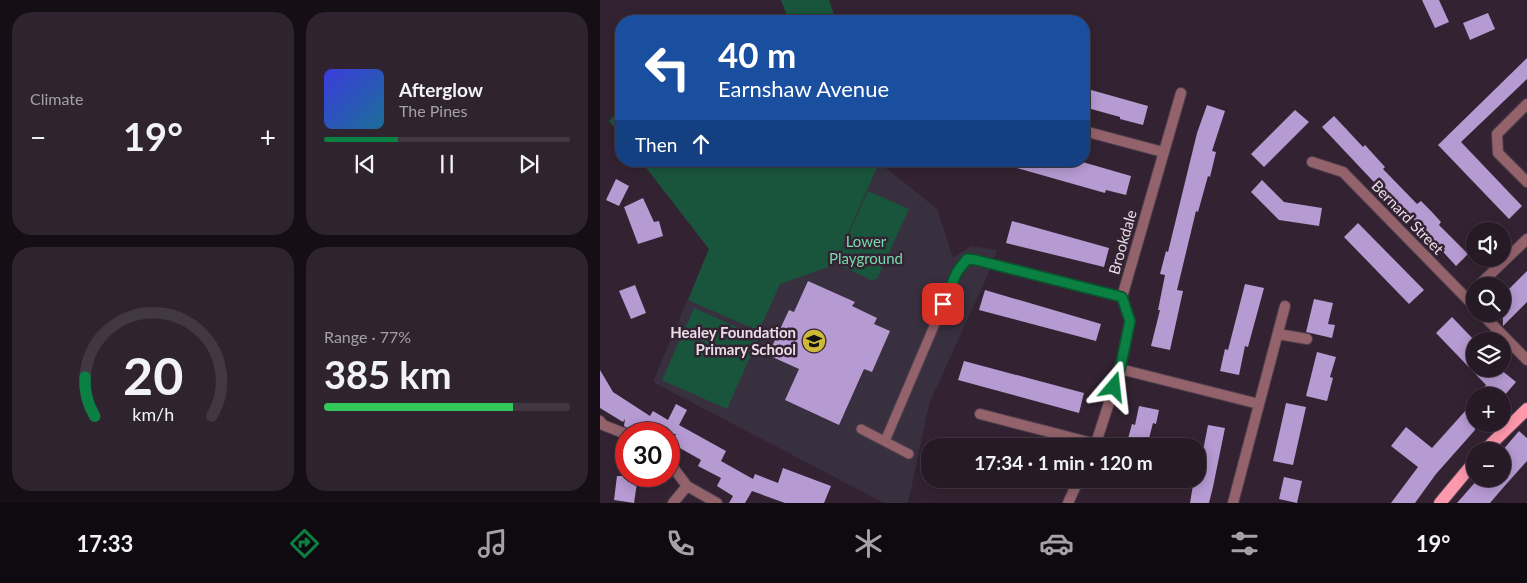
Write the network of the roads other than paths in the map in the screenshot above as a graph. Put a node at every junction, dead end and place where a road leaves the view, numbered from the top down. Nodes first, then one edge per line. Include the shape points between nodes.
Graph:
1 (1181, 93) dead end
2 (1527, 104) edge
3 (1090, 133) edge
4 (1163, 152) junction
5 (1312, 162) dead end
6 (1527, 182) edge
7 (1527, 239) edge
8 (996, 265) joint
9 (1487, 277) edge
10 (1122, 297) junction
11 (1466, 298) edge
12 (1285, 306) dead end
13 (1490, 322) edge
14 (1278, 334) junction
15 (1306, 339) dead end
16 (1527, 360) edge
17 (1120, 369) junction
18 (1259, 404) junction
19 (1527, 409) edge
20 (980, 414) dead end
21 (600, 421) edge
22 (861, 429) dead end
23 (615, 430) edge
24 (1069, 438) edge
25 (1097, 438) edge
26 (885, 442) junction
27 (1493, 442) edge
28 (909, 454) dead end
29 (1466, 472) edge
30 (680, 477) edge
31 (687, 486) junction
32 (1075, 488) edge
33 (673, 503) edge
34 (717, 503) edge
35 (1068, 503) edge
36 (1233, 503) edge
37 (1440, 503) edge

1 - 4 street, Brookdale
2 - 6 street via 1497,134 1498,153
3 - 4 street
4 - 10 street, Brookdale
5 - 11 street, Bernard Street via 1343,172
7 - 9 street
8 - 10 street
8 - 26 lane via 967,259 957,272
10 - 17 street, Brookdale via 1130,321
12 - 14 street
13 - 16 street
14 - 15 street
14 - 18 street
17 - 18 street
17 - 25 street, Brookdale
18 - 36 street
19 - 27 main road
20 - 24 street, Brookdale
21 - 23 street
22 - 26 lane
26 - 28 lane
29 - 37 main road
30 - 31 street
31 - 33 street
31 - 34 street
32 - 35 street

